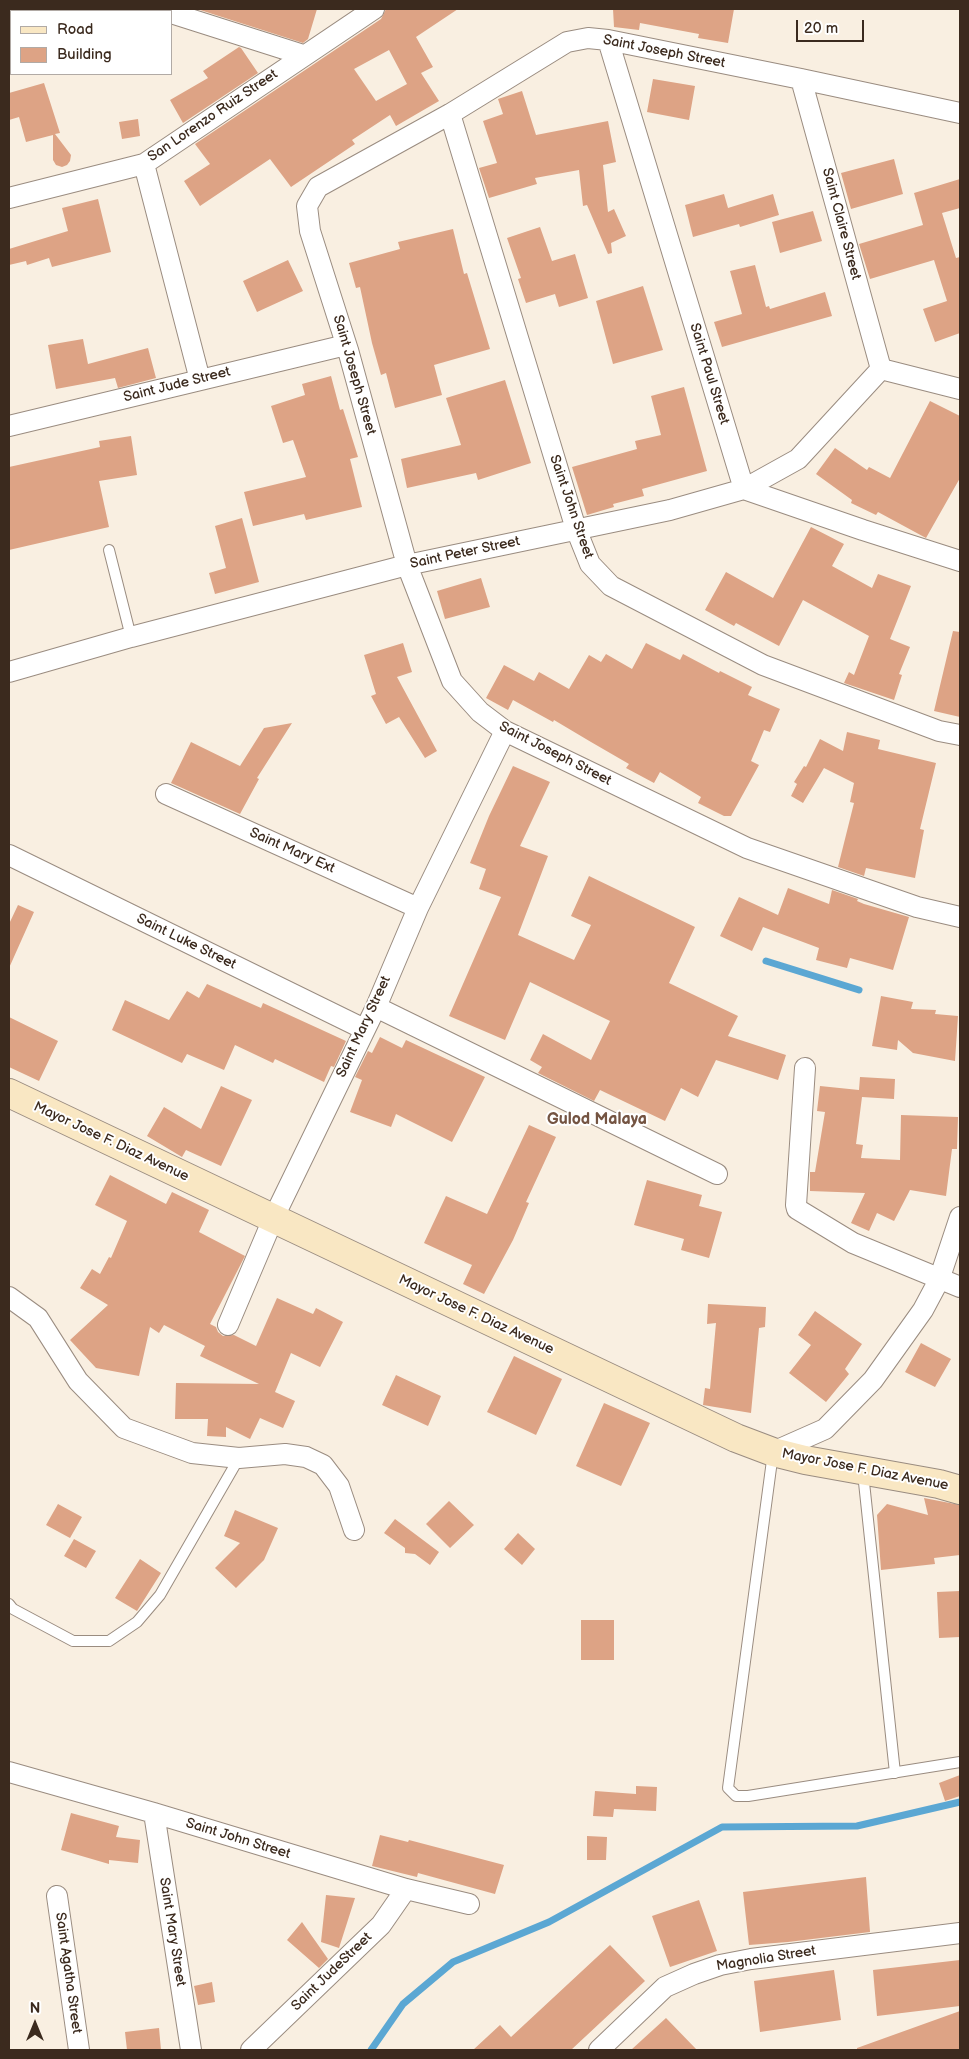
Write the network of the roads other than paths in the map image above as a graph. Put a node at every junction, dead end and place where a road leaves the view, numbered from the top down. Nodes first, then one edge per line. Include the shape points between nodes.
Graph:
1 (374, 9) edge
2 (172, 13) edge
3 (608, 40) junction
4 (303, 55) junction
5 (801, 79) junction
6 (960, 113) edge
7 (450, 114) junction
8 (144, 164) junction
9 (9, 198) edge
10 (346, 345) junction
11 (881, 369) junction
12 (200, 380) junction
13 (960, 388) edge
14 (9, 426) edge
15 (744, 489) junction
16 (576, 529) junction
17 (109, 550) dead end
18 (960, 561) edge
19 (406, 566) junction
20 (131, 637) junction
21 (9, 672) edge
22 (505, 731) junction
23 (960, 735) edge
24 (166, 794) dead end
25 (9, 855) edge
26 (418, 908) junction
27 (960, 917) edge
28 (376, 1007) junction
29 (364, 1029) junction
30 (805, 1068) dead end
31 (9, 1093) edge
32 (717, 1174) dead end
33 (960, 1217) edge
34 (273, 1219) junction
35 (939, 1280) junction
36 (960, 1287) edge
37 (9, 1297) edge
38 (228, 1325) dead end
39 (773, 1452) junction
40 (239, 1458) junction
41 (863, 1470) junction
42 (960, 1490) edge
43 (354, 1530) dead end
44 (9, 1604) edge
45 (960, 1762) edge
46 (9, 1772) edge
47 (895, 1773) junction
48 (154, 1813) junction
49 (406, 1889) junction
50 (57, 1896) dead end
51 (469, 1904) dead end
52 (960, 1933) edge
53 (79, 2050) edge
54 (191, 2050) edge
55 (251, 2050) edge
56 (599, 2050) edge

1 - 4 street, San Lorenzo Ruiz Street
2 - 4 street
3 - 5 street, Saint Joseph Street
3 - 7 street, Saint Joseph Street via 588,38 567,42
3 - 15 street, Saint Paul Street
4 - 8 street, San Lorenzo Ruiz Street
5 - 6 street, Saint Joseph Street
5 - 11 street, Saint Claire Street
7 - 10 street, Saint Joseph Street via 318,187 307,206 310,231
7 - 16 street, Saint John Street
8 - 9 street, San Lorenzo Ruiz Street
8 - 12 street
10 - 12 street, Saint Jude Street
10 - 19 street, Saint Joseph Street
11 - 13 street
11 - 15 street, Saint Peter Street via 798,459
12 - 14 street, Saint Jude Street
15 - 16 street, Saint Peter Street via 670,510
15 - 18 street
16 - 19 street, Saint Peter Street
16 - 23 street, Saint John Street via 590,564 611,586 763,665 939,731
17 - 20 lane
19 - 20 street, Saint Peter Street
19 - 22 street, Saint Joseph Street via 452,681 480,712
20 - 21 street, Saint Peter Street
22 - 26 street, Saint Mary Street
22 - 27 street, Saint Joseph Street via 747,848 917,907
24 - 26 street, Saint Mary Ext
25 - 29 street, Saint Luke Street
26 - 28 street, Saint Mary Street
28 - 29 street, Saint Mary Street
28 - 32 street
29 - 34 street, Saint Mary Street
30 - 35 street via 797,1209 853,1242
31 - 34 main road, Mayor Jose F. Diaz Avenue
33 - 35 street
34 - 38 street, Saint Mary Street
34 - 39 main road, Mayor Jose F. Diaz Avenue via 727,1434
35 - 36 street
35 - 39 street via 923,1310 873,1380 825,1428
37 - 40 street via 38,1318 78,1381 124,1428 192,1453
39 - 41 main road, Mayor Jose F. Diaz Avenue
39 - 47 lane via 728,1788 736,1796 748,1796
40 - 43 street via 285,1454 306,1456 323,1466 339,1486
40 - 44 lane via 160,1595 137,1622 109,1642 73,1641
41 - 42 main road, Mayor Jose F. Diaz Avenue
41 - 47 lane
45 - 47 lane
46 - 48 street, Saint John Street
48 - 49 street, Saint John Street
48 - 54 street, Saint Mary Street
49 - 51 street, Saint John Street
49 - 55 street, Saint JudeStreet via 381,1925
50 - 53 street, Saint Agatha Street
52 - 56 street, Magnolia Street via 720,1965 665,1987

